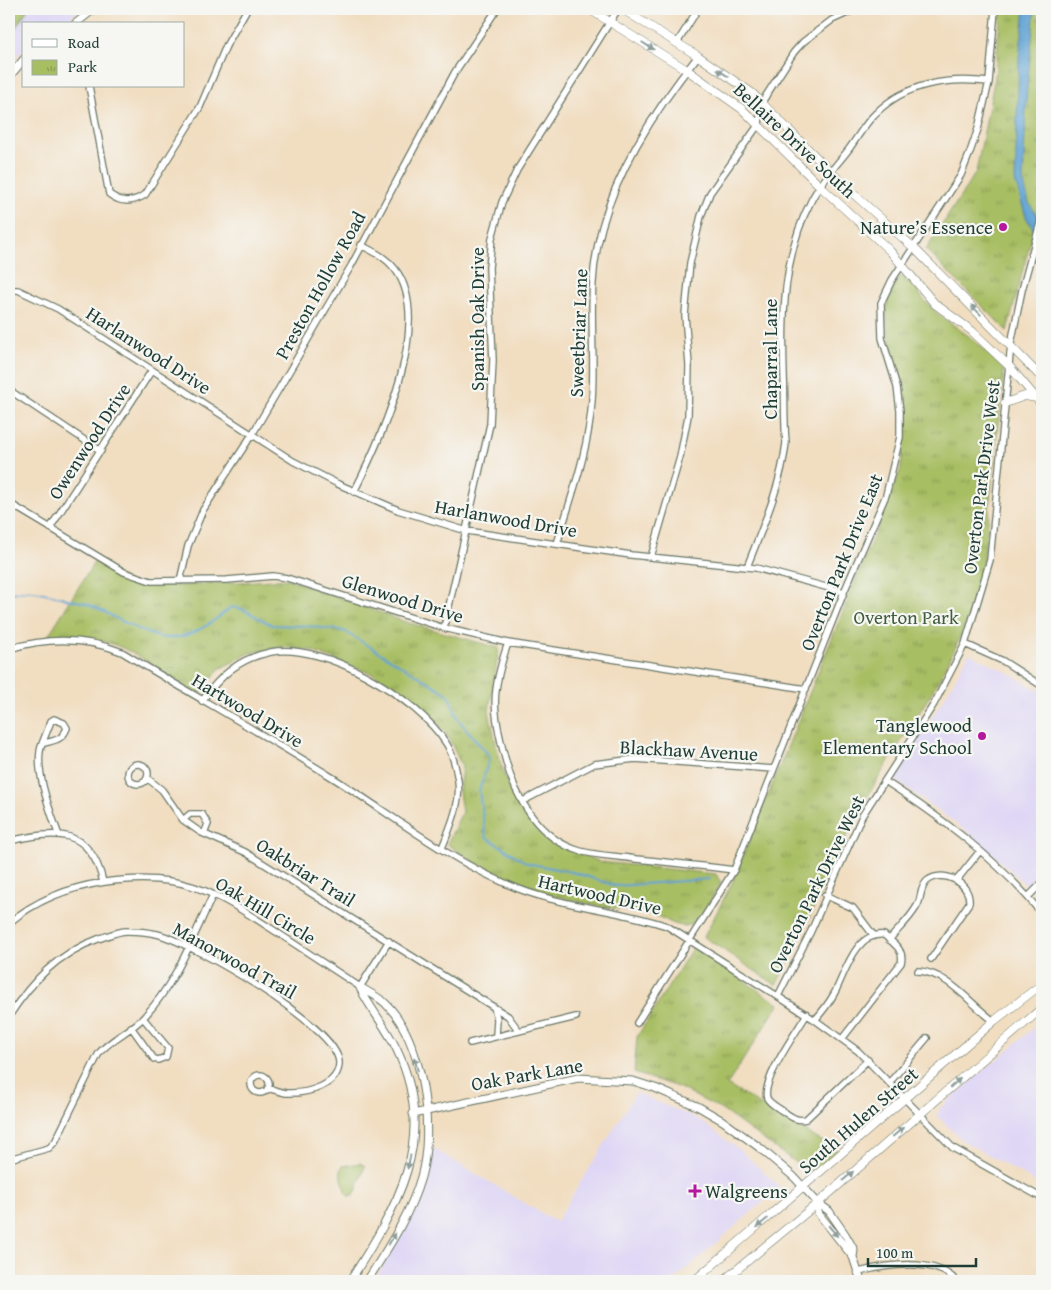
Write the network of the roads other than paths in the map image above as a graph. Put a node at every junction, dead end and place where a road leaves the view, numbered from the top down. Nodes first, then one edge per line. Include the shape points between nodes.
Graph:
1 (94, 9) edge
2 (247, 9) edge
3 (497, 9) edge
4 (589, 9) edge
5 (618, 9) edge
6 (622, 9) edge
7 (698, 9) edge
8 (856, 9) edge
9 (995, 9) edge
10 (78, 22) edge
11 (610, 22) junction
12 (677, 43) junction
13 (698, 56) junction
14 (22, 61) edge
15 (687, 70) junction
16 (9, 77) edge
17 (989, 82) junction
18 (89, 88) edge
19 (762, 102) junction
20 (759, 124) junction
21 (831, 172) junction
22 (820, 186) junction
23 (1042, 216) edge
24 (362, 245) junction
25 (914, 248) junction
26 (904, 264) junction
27 (9, 290) edge
28 (1011, 344) junction
29 (1009, 366) junction
30 (152, 370) junction
31 (1042, 378) edge
32 (9, 390) edge
33 (1040, 402) edge
34 (1005, 403) junction
35 (253, 433) junction
36 (101, 451) junction
37 (354, 492) junction
38 (9, 503) edge
39 (50, 528) junction
40 (467, 530) junction
41 (557, 544) junction
42 (651, 557) junction
43 (747, 567) junction
44 (180, 581) junction
45 (844, 592) junction
46 (444, 628) junction
47 (508, 643) junction
48 (965, 644) junction
49 (9, 649) edge
50 (1042, 686) edge
51 (806, 689) junction
52 (202, 701) junction
53 (42, 744) junction
54 (774, 769) junction
55 (148, 778) dead end
56 (885, 781) junction
57 (523, 802) junction
58 (184, 820) junction
59 (58, 833) junction
60 (204, 834) junction
61 (9, 841) edge
62 (442, 848) junction
63 (980, 851) junction
64 (734, 870) junction
65 (956, 881) junction
66 (103, 882) junction
67 (1042, 883) edge
68 (213, 895) junction
69 (825, 895) junction
70 (1028, 897) junction
71 (1042, 914) edge
72 (9, 923) edge
73 (874, 936) junction
74 (691, 939) junction
75 (889, 940) junction
76 (389, 941) junction
77 (188, 947) junction
78 (931, 959) dead end
79 (918, 970) dead end
80 (1042, 984) edge
81 (360, 987) junction
82 (778, 996) junction
83 (494, 1007) junction
84 (1042, 1008) edge
85 (807, 1014) junction
86 (9, 1016) edge
87 (576, 1017) dead end
88 (143, 1018) junction
89 (815, 1020) junction
90 (994, 1021) junction
91 (637, 1023) dead end
92 (131, 1027) junction
93 (519, 1031) junction
94 (496, 1036) junction
95 (927, 1038) dead end
96 (842, 1039) junction
97 (470, 1043) dead end
98 (868, 1060) junction
99 (890, 1082) junction
100 (268, 1088) dead end
101 (906, 1100) junction
102 (426, 1112) junction
103 (414, 1114) junction
104 (918, 1115) junction
105 (9, 1158) edge
106 (805, 1187) junction
107 (1042, 1198) edge
108 (818, 1203) junction
109 (859, 1272) junction
110 (350, 1281) edge
111 (367, 1281) edge
112 (694, 1281) edge
113 (723, 1281) edge
114 (861, 1281) edge
115 (956, 1281) edge

1 - 10 street
2 - 18 street via 226,46 200,107 145,195 135,201 121,201 109,194
3 - 24 street, Preston Hollow Road via 455,72
4 - 11 main road, Bellaire Drive South
5 - 11 street, Spanish Oak Drive
6 - 12 main road, Bellaire Drive South
7 - 12 street
8 - 19 street via 832,20 803,42
9 - 17 street, Overton Park Drive East
11 -> 15 main road, Bellaire Drive South
11 - 40 street, Spanish Oak Drive via 517,170 502,202 492,238 489,268 493,360 490,424
12 - 13 main road, Bellaire Drive South
13 - 15 street, Sweetbriar Lane
19 -> 13 main road, Bellaire Drive South
14 - 16 street
15 - 20 main road, Bellaire Drive South via 726,96
15 - 41 street, Sweetbriar Lane via 623,173 602,227 590,303 590,417 580,468
17 - 21 street, Chaparral Lane via 952,79 934,82 900,96 876,112
17 - 25 street, Overton Park Drive East via 978,129 961,175
19 - 20 street
19 - 21 main road, Bellaire Drive South
20 - 22 main road, Bellaire Drive South
20 - 42 street via 710,193 701,216 690,263 685,315 689,365 688,416 680,458
21 - 22 street, Chaparral Lane
21 - 25 main road, Bellaire Drive South
22 - 26 main road, Bellaire Drive South
22 - 43 street, Chaparral Lane via 798,234 784,293 784,458 772,503
23 - 28 street, Overton Park Drive West
24 - 35 street, Preston Hollow Road
24 - 37 street via 386,258 396,270 408,300 409,319 404,362 386,422
25 - 26 street, Overton Park Drive East
28 -> 25 main road, Bellaire Drive South
26 - 29 main road, Bellaire Drive South via 935,304 972,331
26 - 45 street, Overton Park Drive East via 888,285 880,314 885,350 897,387 900,437 886,495
27 - 30 street, Harlanwood Drive via 18,290 50,305
28 - 29 street, Overton Park Drive West
28 - 31 main road, Bellaire Drive South
29 - 33 main road, Bellaire Drive South
29 - 34 street, Overton Park Drive West
30 - 35 street, Harlanwood Drive
30 - 36 street, Owenwood Drive
32 - 36 street
33 - 34 main road via 1025,396
34 - 48 street, Overton Park Drive West via 990,560
35 - 37 street, Harlanwood Drive via 293,461
35 - 44 street, Preston Hollow Road via 203,510 188,546
36 - 39 street, Owenwood Drive
37 - 40 street, Harlanwood Drive via 398,510
38 - 39 street, Glenwood Drive
39 - 44 street, Glenwood Drive via 126,573 151,581
40 - 41 street, Harlanwood Drive
40 - 46 street, Spanish Oak Drive
41 - 42 street, Harlanwood Drive
42 - 43 street, Harlanwood Drive
43 - 45 street, Harlanwood Drive
44 - 46 street, Glenwood Drive via 287,578
45 - 51 street, Overton Park Drive East
46 - 47 street, Glenwood Drive
47 - 51 street, Glenwood Drive
47 - 57 street via 496,684 494,707 508,768
48 - 50 street via 1003,661
48 - 56 street, Overton Park Drive West via 934,704
49 - 52 street, Hartwood Drive via 46,640 84,640 122,652
51 - 54 street, Overton Park Drive East
52 - 62 street, Hartwood Drive via 329,775
52 - 62 street via 227,671 248,658 272,651 312,654 379,685 419,713 438,732 451,753 459,792
53 - 53 street via 62,737 66,728 64,723 51,721
53 - 59 street via 39,756 42,781
54 - 57 street, Blackhaw Avenue via 635,759 614,761 594,764
54 - 64 street, Overton Park Drive East
55 - 58 street, Oakbriar Trail via 162,790
56 - 63 street via 955,829
56 - 69 street, Overton Park Drive West via 862,816
57 - 64 street via 546,833 580,851
58 - 60 street, Oakbriar Trail
58 - 60 street via 190,814 202,814 208,824
59 - 61 street
59 - 66 street via 74,838 90,849
60 - 76 street, Oakbriar Trail via 245,852
62 - 74 street, Hartwood Drive via 481,872 527,892 569,905 648,919
63 - 65 street
63 - 70 street
64 - 74 street, Overton Park Drive East
65 - 75 street via 945,876 927,882 920,892 917,906
65 - 78 street via 969,893 967,908
66 - 68 street, Oak Hill Circle via 118,879 170,881
66 - 72 street, Oak Hill Circle via 72,889 33,906
67 - 70 street
68 - 77 street
68 - 81 street, Oak Hill Circle
69 - 73 street via 853,908
69 - 82 street, Overton Park Drive West
70 - 71 street
73 - 75 street via 884,936
73 - 89 street via 853,955 834,994
74 - 82 street, Hartwood Drive
74 - 91 street, Overton Park Drive East
75 - 96 street via 902,953 898,968
76 - 81 street
76 - 83 street, Oakbriar Trail
77 - 86 street, Manorwood Trail via 157,934 126,931 77,946 48,966 24,992
77 - 88 street via 164,995
77 - 100 street, Manorwood Trail via 290,1007 332,1045 339,1061 336,1075 327,1085 286,1093
79 - 90 street via 942,977
80 - 90 main road, South Hulen Street
102 -> 81 street, Oak Hill Circle via 410,1040 401,1022 385,1003
81 - 103 street via 397,1050 409,1081
82 - 85 street, Hartwood Drive
83 - 93 street, Oakbriar Trail via 508,1016
83 - 94 street
104 -> 84 main road, South Hulen Street
85 - 89 street, Hartwood Drive
85 - 98 street via 771,1075 766,1087 769,1102 796,1120 806,1119
87 - 93 street
88 - 92 street
88 - 92 street via 168,1048 166,1057 154,1059
89 - 96 street, Hartwood Drive
90 - 101 main road, South Hulen Street
92 - 105 street via 99,1053 55,1142 48,1148
93 - 94 street
94 - 97 street
95 - 99 street
96 - 98 street, Hartwood Drive
98 - 99 street, Hartwood Drive
99 - 101 street, Hartwood Drive
101 - 104 street, Hartwood Drive
101 - 106 main road, South Hulen Street
102 - 103 street, Oak Park Lane
102 - 106 street, Oak Park Lane via 578,1078 634,1082 670,1094 723,1122 760,1148
111 -> 102 street, Oak Hill Circle via 402,1223 421,1175 426,1153
103 -> 110 street via 409,1164 398,1199
104 - 107 street, Hartwood Drive via 953,1148
108 -> 104 main road, South Hulen Street
106 - 108 street, Oak Park Lane
106 -> 112 main road, South Hulen Street
108 - 109 street, Oak Park Lane via 818,1213 853,1257
108 - 113 main road, South Hulen Street
109 - 114 street, Oak Park Lane
109 - 115 street via 884,1265 930,1267 942,1270

